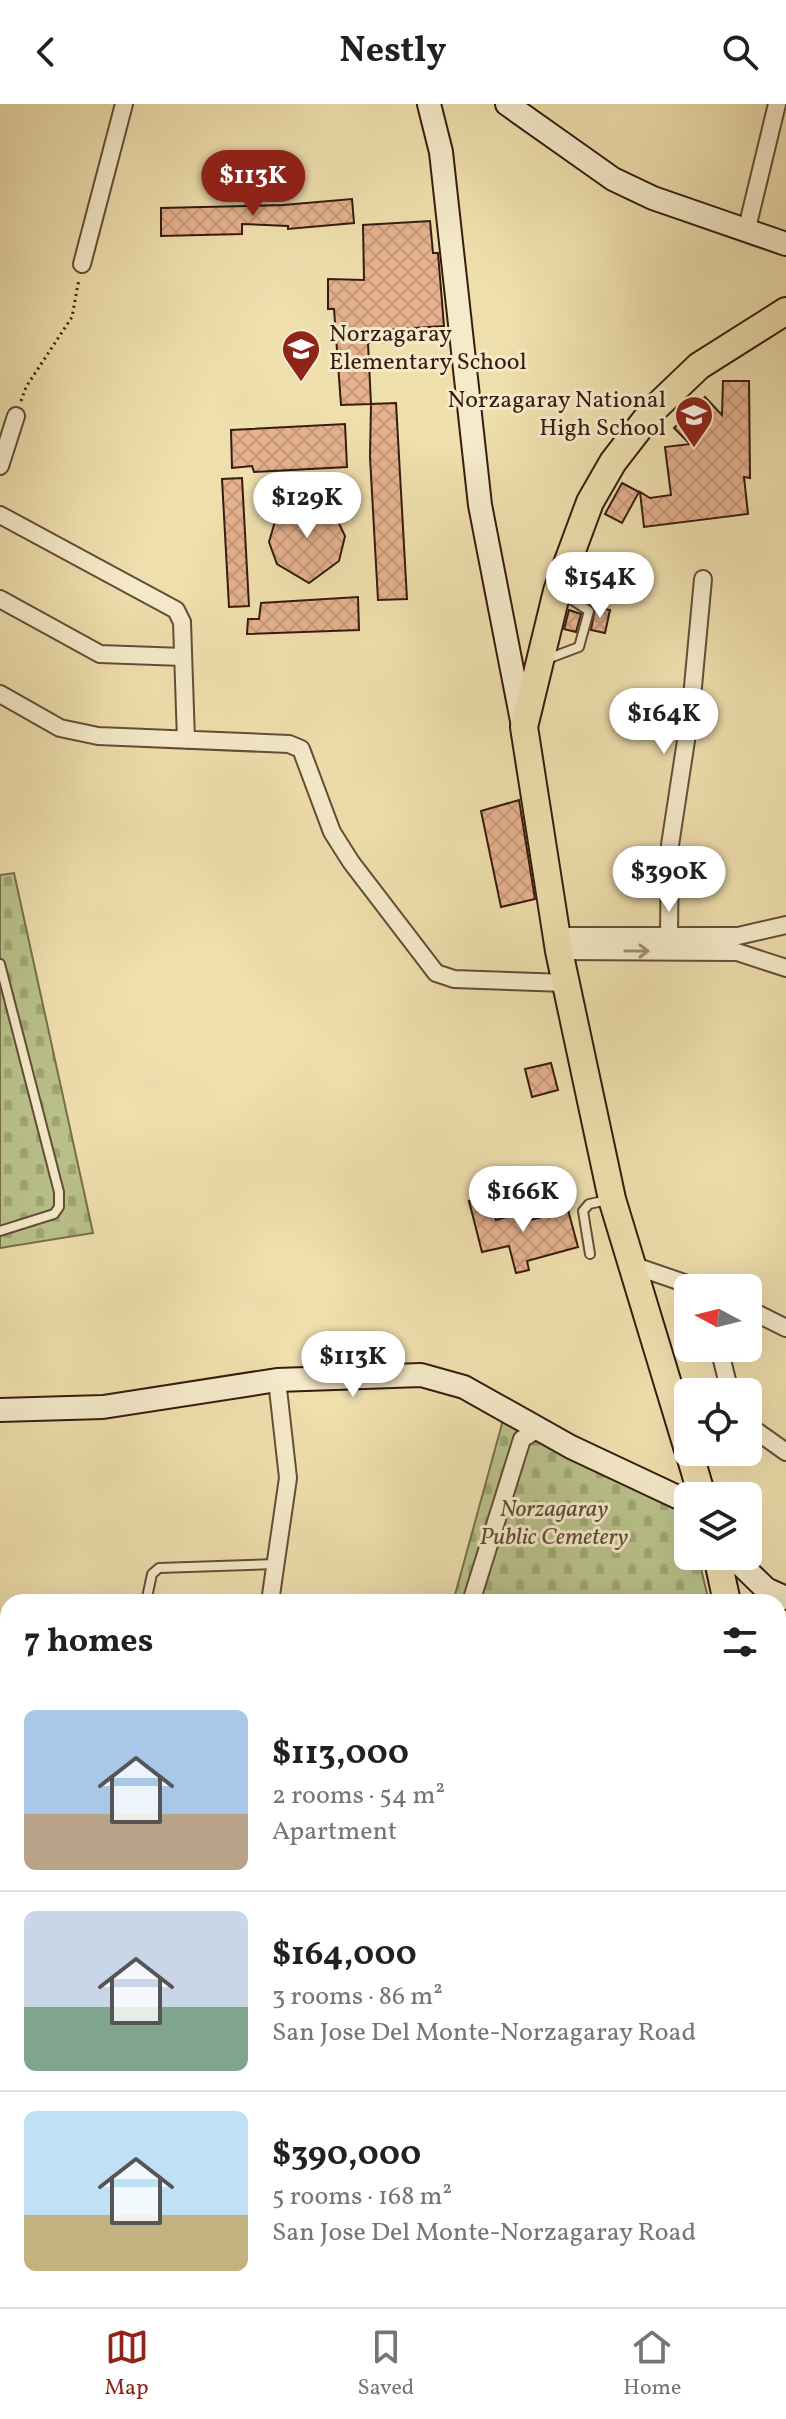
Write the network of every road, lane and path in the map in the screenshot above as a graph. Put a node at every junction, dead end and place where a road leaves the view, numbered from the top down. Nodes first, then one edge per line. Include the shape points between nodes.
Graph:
1 (124, 104) edge
2 (429, 104) edge
3 (507, 104) edge
4 (777, 104) edge
5 (746, 232) junction
6 (786, 244) edge
7 (82, 264) joint
8 (786, 311) edge
9 (9, 423) edge
10 (0, 466) edge
11 (0, 515) edge
12 (703, 579) dead end
13 (557, 591) junction
14 (0, 599) edge
15 (183, 657) junction
16 (543, 660) junction
17 (0, 694) edge
18 (524, 727) junction
19 (186, 740) junction
20 (786, 925) edge
21 (669, 934) junction
22 (557, 943) junction
23 (0, 964) edge
24 (786, 968) edge
25 (565, 983) junction
26 (612, 1199) junction
27 (0, 1231) edge
28 (590, 1254) dead end
29 (629, 1264) junction
30 (674, 1279) edge
31 (762, 1316) edge
32 (786, 1328) edge
33 (277, 1380) junction
34 (674, 1407) edge
35 (0, 1410) edge
36 (538, 1429) junction
37 (762, 1435) edge
38 (786, 1452) edge
39 (674, 1495) edge
40 (276, 1564) junction
41 (720, 1570) edge
42 (746, 1570) edge
43 (148, 1594) edge
44 (271, 1594) edge
45 (474, 1594) edge
46 (725, 1594) edge
47 (777, 1594) edge

1 - 7 street
2 - 18 street via 441,152 480,505
3 - 5 street via 613,179
4 - 5 street
5 - 6 street
7 - 9 path via 72,317
8 - 13 main road via 699,366 637,429 590,502
9 - 10 street
11 - 15 street via 176,610 182,622
12 - 21 street via 670,845
13 - 16 main road
13 - 16 lane via 589,611 579,647
14 - 15 street via 100,654
15 - 19 street
16 - 18 main road
17 - 19 street via 60,728 98,736
18 - 22 main road
19 - 25 street via 289,744 301,749 332,832 436,973 454,979
20 - 21 street via 738,936
21 - 22 street
22 -> 24 street via 737,952
22 - 25 main road
23 - 27 lane via 59,1207 54,1214
25 - 26 main road
26 - 28 lane via 589,1204 583,1211
26 - 29 main road
29 - 30 street
29 - 34 main road
31 - 32 street
33 - 35 street via 103,1407
33 - 36 street via 391,1373 440,1378
33 - 40 street via 288,1478
36 - 39 street
36 - 45 street via 522,1439
37 - 38 street
40 - 43 lane via 159,1568 152,1574
40 - 44 street
41 - 46 main road
42 - 47 street

